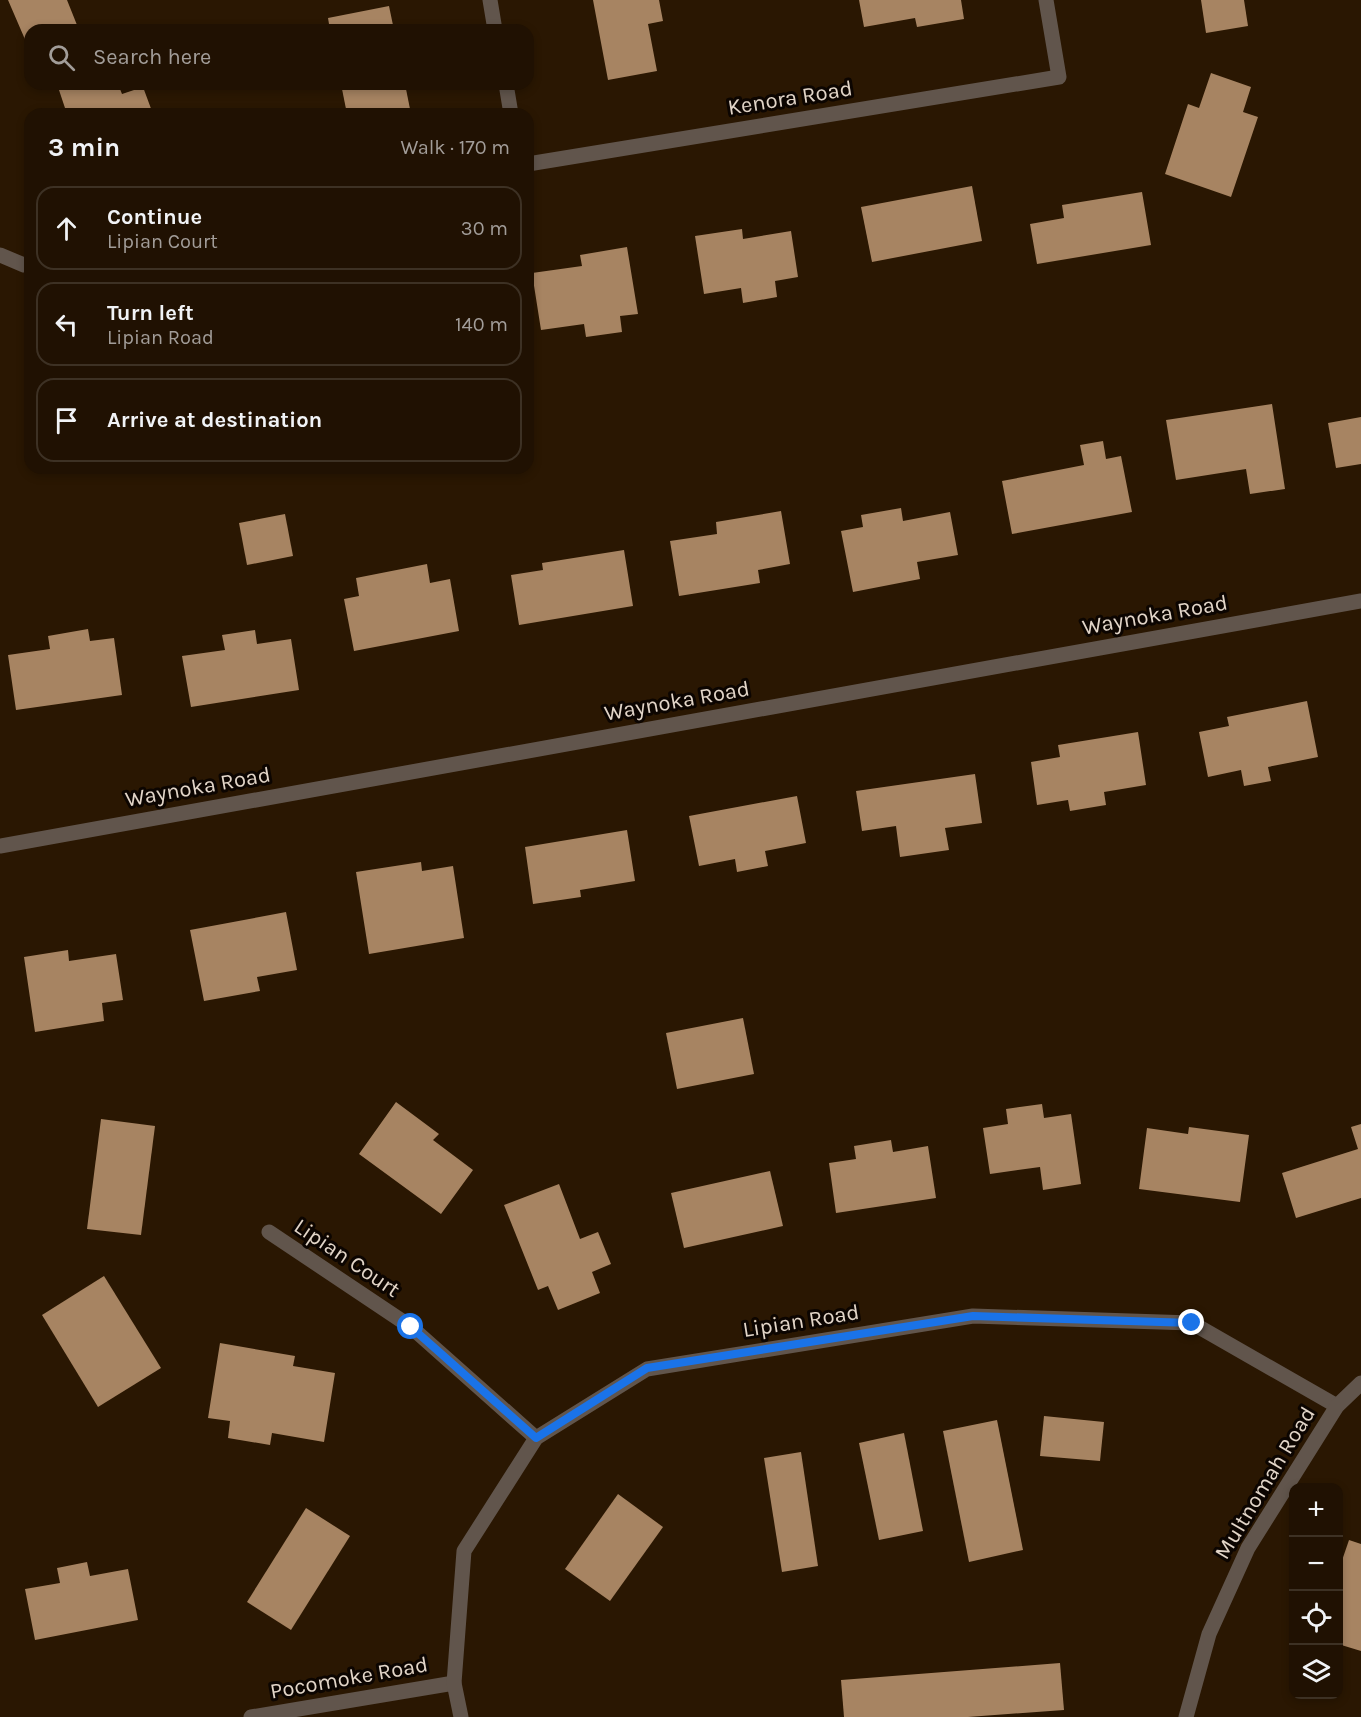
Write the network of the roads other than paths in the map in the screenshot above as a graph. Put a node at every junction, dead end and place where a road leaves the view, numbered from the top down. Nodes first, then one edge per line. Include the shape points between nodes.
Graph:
1 (490, 0) edge
2 (1046, 0) edge
3 (494, 24) edge
4 (507, 90) edge
5 (510, 108) edge
6 (534, 163) edge
7 (0, 255) edge
8 (24, 264) edge
9 (1361, 601) edge
10 (0, 846) edge
11 (269, 1232) dead end
12 (1361, 1383) edge
13 (1337, 1406) junction
14 (536, 1438) junction
15 (454, 1683) junction
16 (251, 1717) edge
17 (461, 1717) edge
18 (1186, 1717) edge

1 - 3 street
2 - 6 street, Kenora Road via 1059,77
4 - 5 street
7 - 8 street
9 - 10 street, Waynoka Road
11 - 14 street, Lipian Court via 411,1327
12 - 13 street, Multnomah Road
13 - 14 street, Lipian Road via 1192,1323 973,1316 647,1368
13 - 18 street, Multnomah Road via 1248,1548 1209,1634
14 - 15 street, Lipian Road via 464,1551
15 - 16 street, Pocomoke Road
15 - 17 street, Lipian Road

